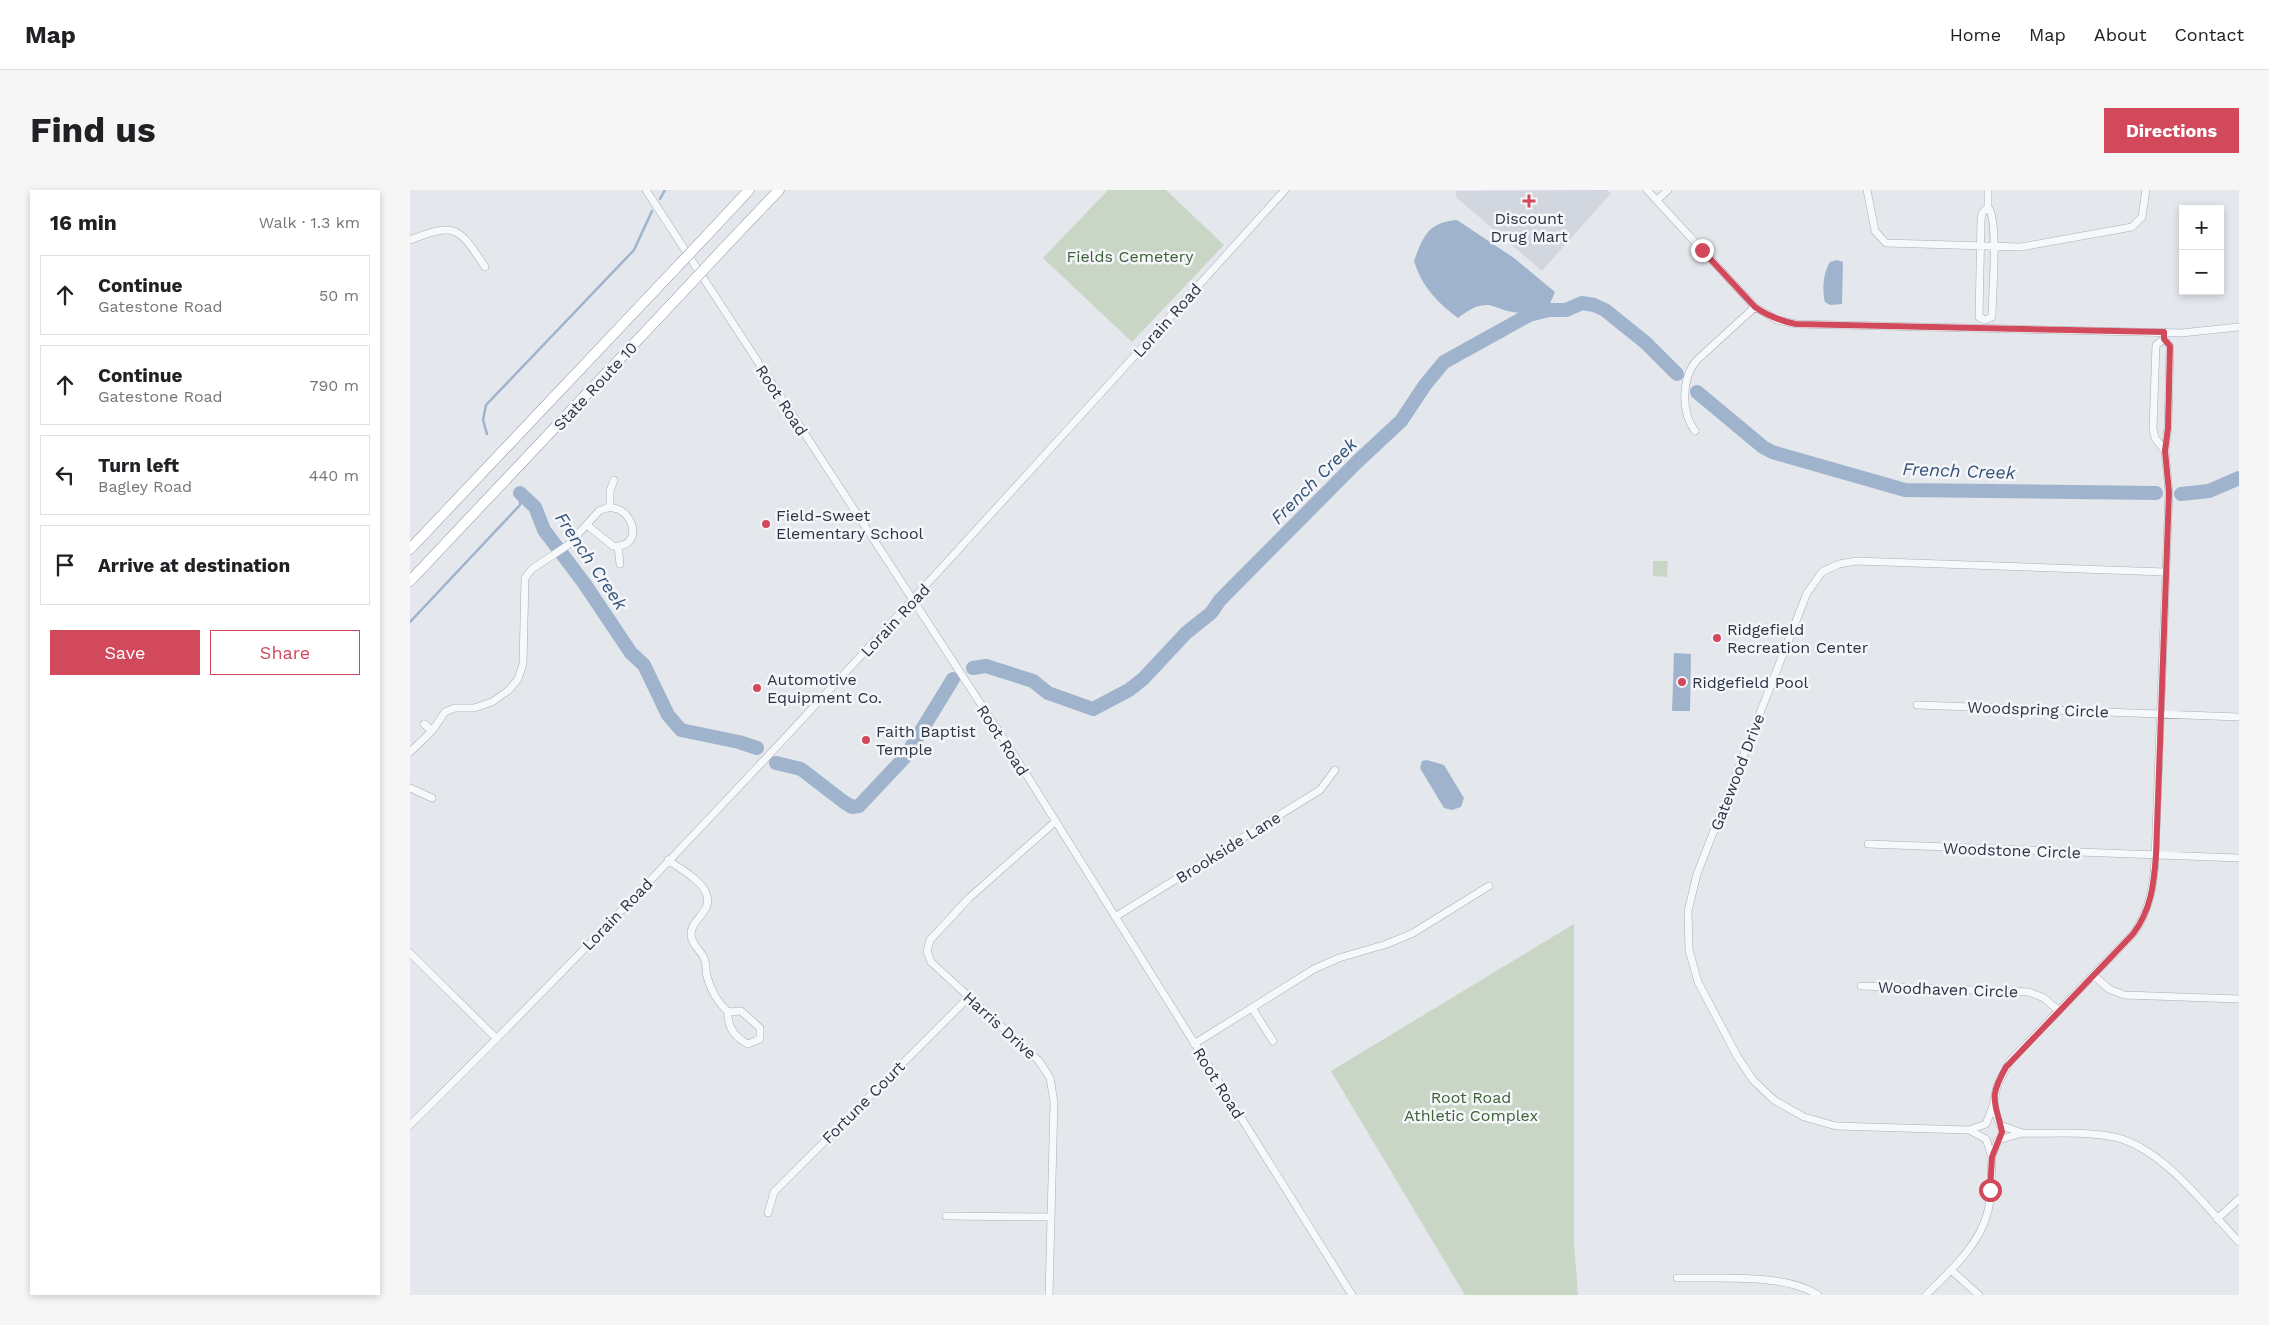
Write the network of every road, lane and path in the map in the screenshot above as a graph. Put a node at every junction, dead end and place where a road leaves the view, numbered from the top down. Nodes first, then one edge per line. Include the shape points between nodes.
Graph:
1 (646, 190) edge
2 (749, 190) edge
3 (779, 190) edge
4 (1285, 190) edge
5 (1647, 190) edge
6 (1668, 190) edge
7 (1867, 190) edge
8 (1988, 190) edge
9 (2146, 190) edge
10 (1657, 200) junction
11 (1988, 207) junction
12 (410, 240) edge
13 (1980, 246) junction
14 (1994, 247) junction
15 (485, 267) dead end
16 (1755, 307) junction
17 (1985, 324) junction
18 (2239, 327) edge
19 (2164, 335) junction
20 (1695, 431) dead end
21 (2165, 451) junction
22 (614, 480) dead end
23 (610, 507) junction
24 (587, 525) junction
25 (618, 546) junction
26 (410, 549) edge
27 (620, 564) dead end
28 (2165, 572) junction
29 (410, 581) edge
30 (912, 602) junction
31 (1917, 705) dead end
32 (2160, 714) junction
33 (2239, 717) edge
34 (424, 724) dead end
35 (432, 731) junction
36 (410, 752) edge
37 (1335, 770) dead end
38 (410, 788) edge
39 (432, 798) dead end
40 (1056, 822) junction
41 (1868, 844) dead end
42 (2156, 855) junction
43 (2239, 858) edge
44 (668, 860) junction
45 (1488, 886) dead end
46 (1115, 917) junction
47 (410, 952) edge
48 (2093, 975) junction
49 (1861, 986) dead end
50 (969, 997) junction
51 (2239, 999) edge
52 (1252, 1008) junction
53 (728, 1011) junction
54 (2059, 1011) junction
55 (496, 1038) junction
56 (1273, 1041) dead end
57 (1194, 1044) junction
58 (1994, 1106) junction
59 (1986, 1124) junction
60 (410, 1125) edge
61 (2000, 1125) junction
62 (1969, 1130) junction
63 (2022, 1133) junction
64 (1986, 1139) junction
65 (1998, 1140) junction
66 (1992, 1157) junction
67 (2239, 1199) edge
68 (768, 1213) dead end
69 (946, 1216) dead end
70 (1051, 1217) junction
71 (2217, 1219) junction
72 (2239, 1242) edge
73 (1951, 1270) junction
74 (1677, 1278) dead end
75 (1049, 1295) edge
76 (1352, 1295) edge
77 (1818, 1295) edge
78 (1926, 1295) edge
79 (1979, 1295) edge

1 - 30 street, Root Road
2 - 26 highway, State Route 10, bridge
3 - 29 highway, State Route 10, bridge
4 - 30 street, Lorain Road
5 - 10 street
6 - 10 street
7 - 13 street via 1874,231 1886,243
8 - 11 street
9 - 14 street via 2142,217 2132,227 2028,246
10 - 16 street
11 - 13 street via 1981,218
11 - 14 street via 1994,221
12 - 15 street via 435,230 456,231 468,241
13 - 14 street
13 - 17 street via 1979,316
14 - 17 street via 1992,317
16 - 17 street via 1777,320 1796,324
16 - 20 street via 1697,360 1690,371 1686,415
17 - 19 street
18 - 19 street
19 - 21 street via 2170,346
19 - 21 street via 2156,345 2153,421 2155,438
21 - 28 street via 2169,485
22 - 23 street
23 - 24 street via 600,511
23 - 25 street via 620,510 633,525 632,537
24 - 25 street via 608,544
24 - 35 street via 525,578 523,664 518,679 492,702 445,712
25 - 27 street
28 - 32 street
28 - 62 street, Gatewood Drive via 1856,561 1822,572 1812,585 1796,620 1697,874 1687,921 1694,971 1743,1066 1767,1095 1792,1112 1825,1124
30 - 40 street, Root Road
30 - 44 street, Lorain Road
31 - 32 street, Woodspring Circle
32 - 33 street, Woodspring Circle
32 - 42 street
34 - 35 street
35 - 36 street
37 - 46 street, Brookside Lane via 1320,790
38 - 39 street
40 - 46 street, Root Road
40 - 50 street, Harris Drive via 969,898 929,943 927,954 931,962
41 - 42 street, Woodstone Circle
42 - 43 street, Woodstone Circle
42 - 48 street via 2152,894 2142,918 2133,934
44 - 53 street via 703,887 707,894 707,908 691,931 691,937 705,960 707,976 717,998
44 - 55 street, Lorain Road
45 - 52 street via 1413,933 1321,965
46 - 57 street, Root Road
47 - 55 street
48 - 51 street via 2109,989 2124,994
48 - 54 street
49 - 54 street, Woodhaven Circle via 2030,992 2044,998
50 - 68 street, Fortune Court via 774,1192
50 - 70 street, Harris Drive via 1039,1061 1050,1078 1054,1102
52 - 56 street
52 - 57 street
53 - 53 street via 727,1024 741,1041 755,1043 760,1038 760,1028 741,1011
54 - 58 street via 2006,1067 1997,1086
55 - 60 street, Lorain Road
57 - 76 street, Root Road
58 - 59 street
58 - 61 street
59 - 61 street via 1994,1122
59 - 62 street, Gatewood Drive
59 - 64 street via 1983,1131
61 - 63 street
61 - 65 street via 2002,1132
62 - 64 street, Gatewood Drive
63 - 65 street
63 - 71 street via 2107,1136 2136,1145 2162,1162
64 - 65 street
64 - 66 street
65 - 66 street
66 - 73 street via 1990,1200 1984,1226
67 - 71 street
69 - 70 street
70 - 75 street, Harris Drive
71 - 72 street
73 - 78 street
73 - 79 street
74 - 77 street via 1778,1281

